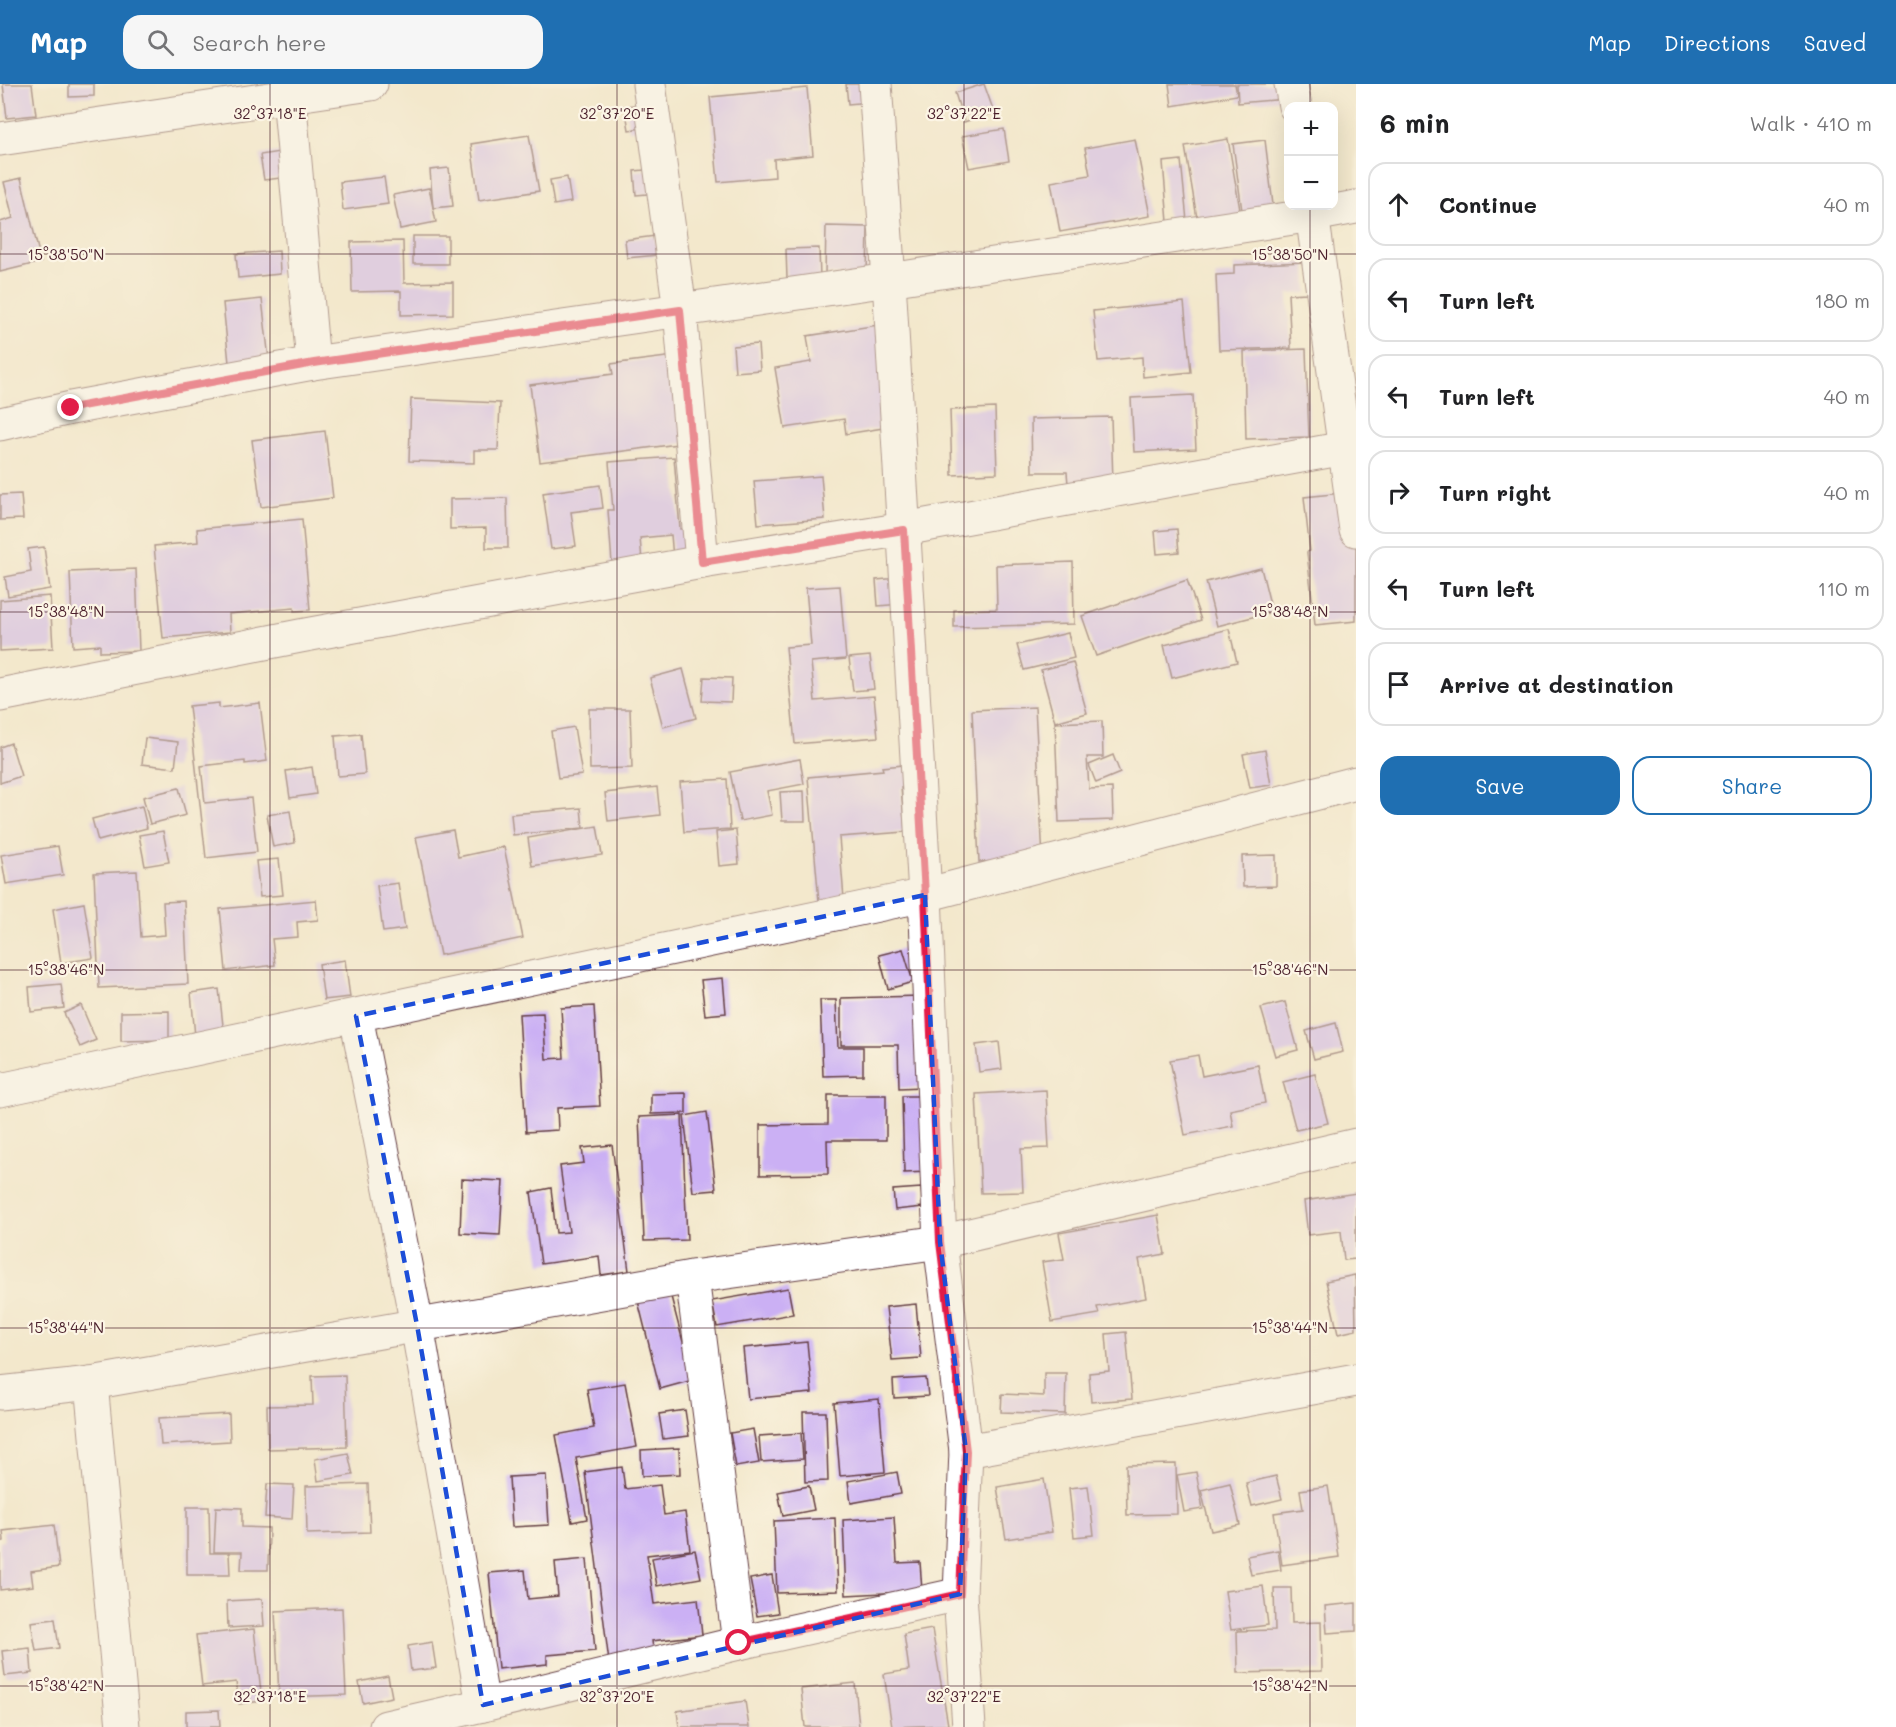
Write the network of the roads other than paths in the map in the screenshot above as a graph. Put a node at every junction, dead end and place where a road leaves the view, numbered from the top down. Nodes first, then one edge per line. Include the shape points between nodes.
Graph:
1 (370, 84) edge
2 (649, 84) edge
3 (875, 84) edge
4 (1291, 84) edge
5 (289, 90) edge
6 (1294, 102) edge
7 (0, 140) edge
8 (1356, 207) edge
9 (1338, 208) edge
10 (1312, 210) edge
11 (890, 280) junction
12 (680, 310) junction
13 (314, 363) junction
14 (0, 424) edge
15 (1350, 447) edge
16 (904, 530) junction
17 (1356, 530) edge
18 (702, 562) junction
19 (0, 695) edge
20 (1356, 783) edge
21 (925, 895) junction
22 (356, 1016) junction
23 (0, 1090) edge
24 (1356, 1145) edge
25 (940, 1242) junction
26 (692, 1276) junction
27 (417, 1325) junction
28 (1356, 1380) edge
29 (91, 1383) junction
30 (0, 1393) edge
31 (966, 1451) junction
32 (960, 1594) junction
33 (739, 1643) junction
34 (483, 1706) junction
35 (123, 1727) edge
36 (386, 1727) edge
37 (969, 1727) edge

1 - 5 street
2 - 12 street
3 - 11 street
4 - 6 street
5 - 7 street
5 - 13 street
8 - 9 street
10 - 11 street
10 - 15 street
11 - 12 street
11 - 16 street
12 - 13 street
12 - 18 street
13 - 14 street
15 - 16 street
15 - 17 street
16 - 18 street
16 - 21 street
18 - 19 street
20 - 21 street
21 - 22 street
21 - 25 street
22 - 23 street
22 - 27 street
24 - 25 street
25 - 26 street
25 - 31 street
26 - 27 street
26 - 33 street
27 - 29 street
27 - 34 street
28 - 31 street
29 - 30 street
29 - 35 street
31 - 32 street
32 - 33 street
32 - 37 street
33 - 34 street
34 - 36 street

